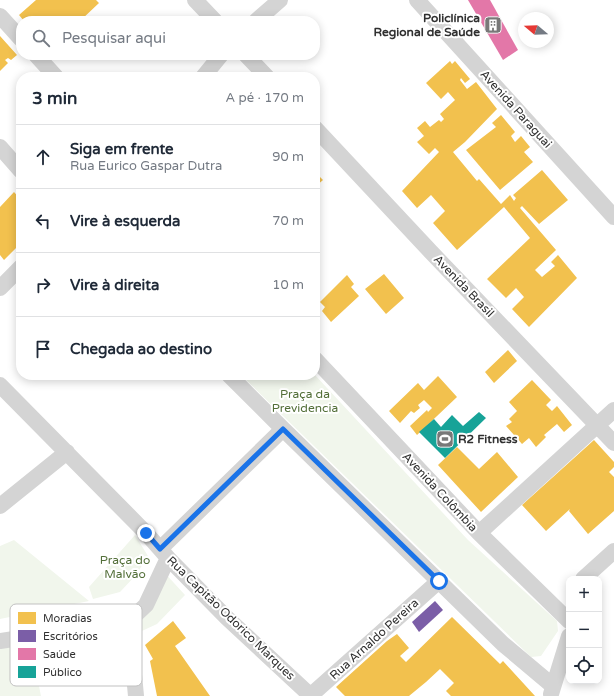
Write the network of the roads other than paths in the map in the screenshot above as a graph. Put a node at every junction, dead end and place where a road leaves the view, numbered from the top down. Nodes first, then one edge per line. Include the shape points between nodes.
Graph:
1 (195, 0) edge
2 (280, 0) edge
3 (418, 0) edge
4 (0, 16) edge
5 (210, 16) edge
6 (262, 16) edge
7 (16, 34) edge
8 (41, 60) edge
9 (218, 60) edge
10 (251, 60) edge
11 (51, 72) edge
12 (207, 72) edge
13 (262, 72) edge
14 (320, 133) edge
15 (0, 147) edge
16 (16, 165) edge
17 (614, 217) edge
18 (16, 272) edge
19 (0, 288) edge
20 (320, 364) edge
21 (234, 380) edge
22 (0, 385) edge
23 (614, 410) edge
24 (598, 426) junction
25 (283, 429) junction
26 (614, 443) edge
27 (67, 452) junction
28 (0, 506) edge
29 (479, 533) junction
30 (614, 551) edge
31 (164, 554) junction
32 (586, 576) edge
33 (439, 581) junction
34 (142, 609) edge
35 (566, 618) edge
36 (10, 640) edge
37 (0, 641) edge
38 (566, 646) edge
39 (135, 686) edge
40 (552, 691) edge
41 (136, 696) edge
42 (311, 696) edge

1 - 5 street
2 - 6 street
3 - 17 street, Avenida Paraguai
4 - 7 street
8 - 11 street
9 - 12 street
10 - 13 street
14 - 24 street, Avenida Brasil
15 - 16 street
18 - 19 street
20 - 29 street, Avenida Colômbia
21 - 25 street
22 - 27 street, Rua Capitão Odorico Marques
23 - 24 street
24 - 26 street, Avenida Brasil
24 - 29 street
25 - 31 street
25 - 33 street
27 - 28 street
27 - 31 street, Rua Capitão Odorico Marques
29 - 35 street, Avenida Colômbia
30 - 32 street
31 - 34 street via 146,605
31 - 42 street, Rua Capitão Odorico Marques via 227,618
33 - 40 street
33 - 42 street, Rua Arnaldo Pereira
36 - 37 street
38 - 40 street
39 - 41 street

